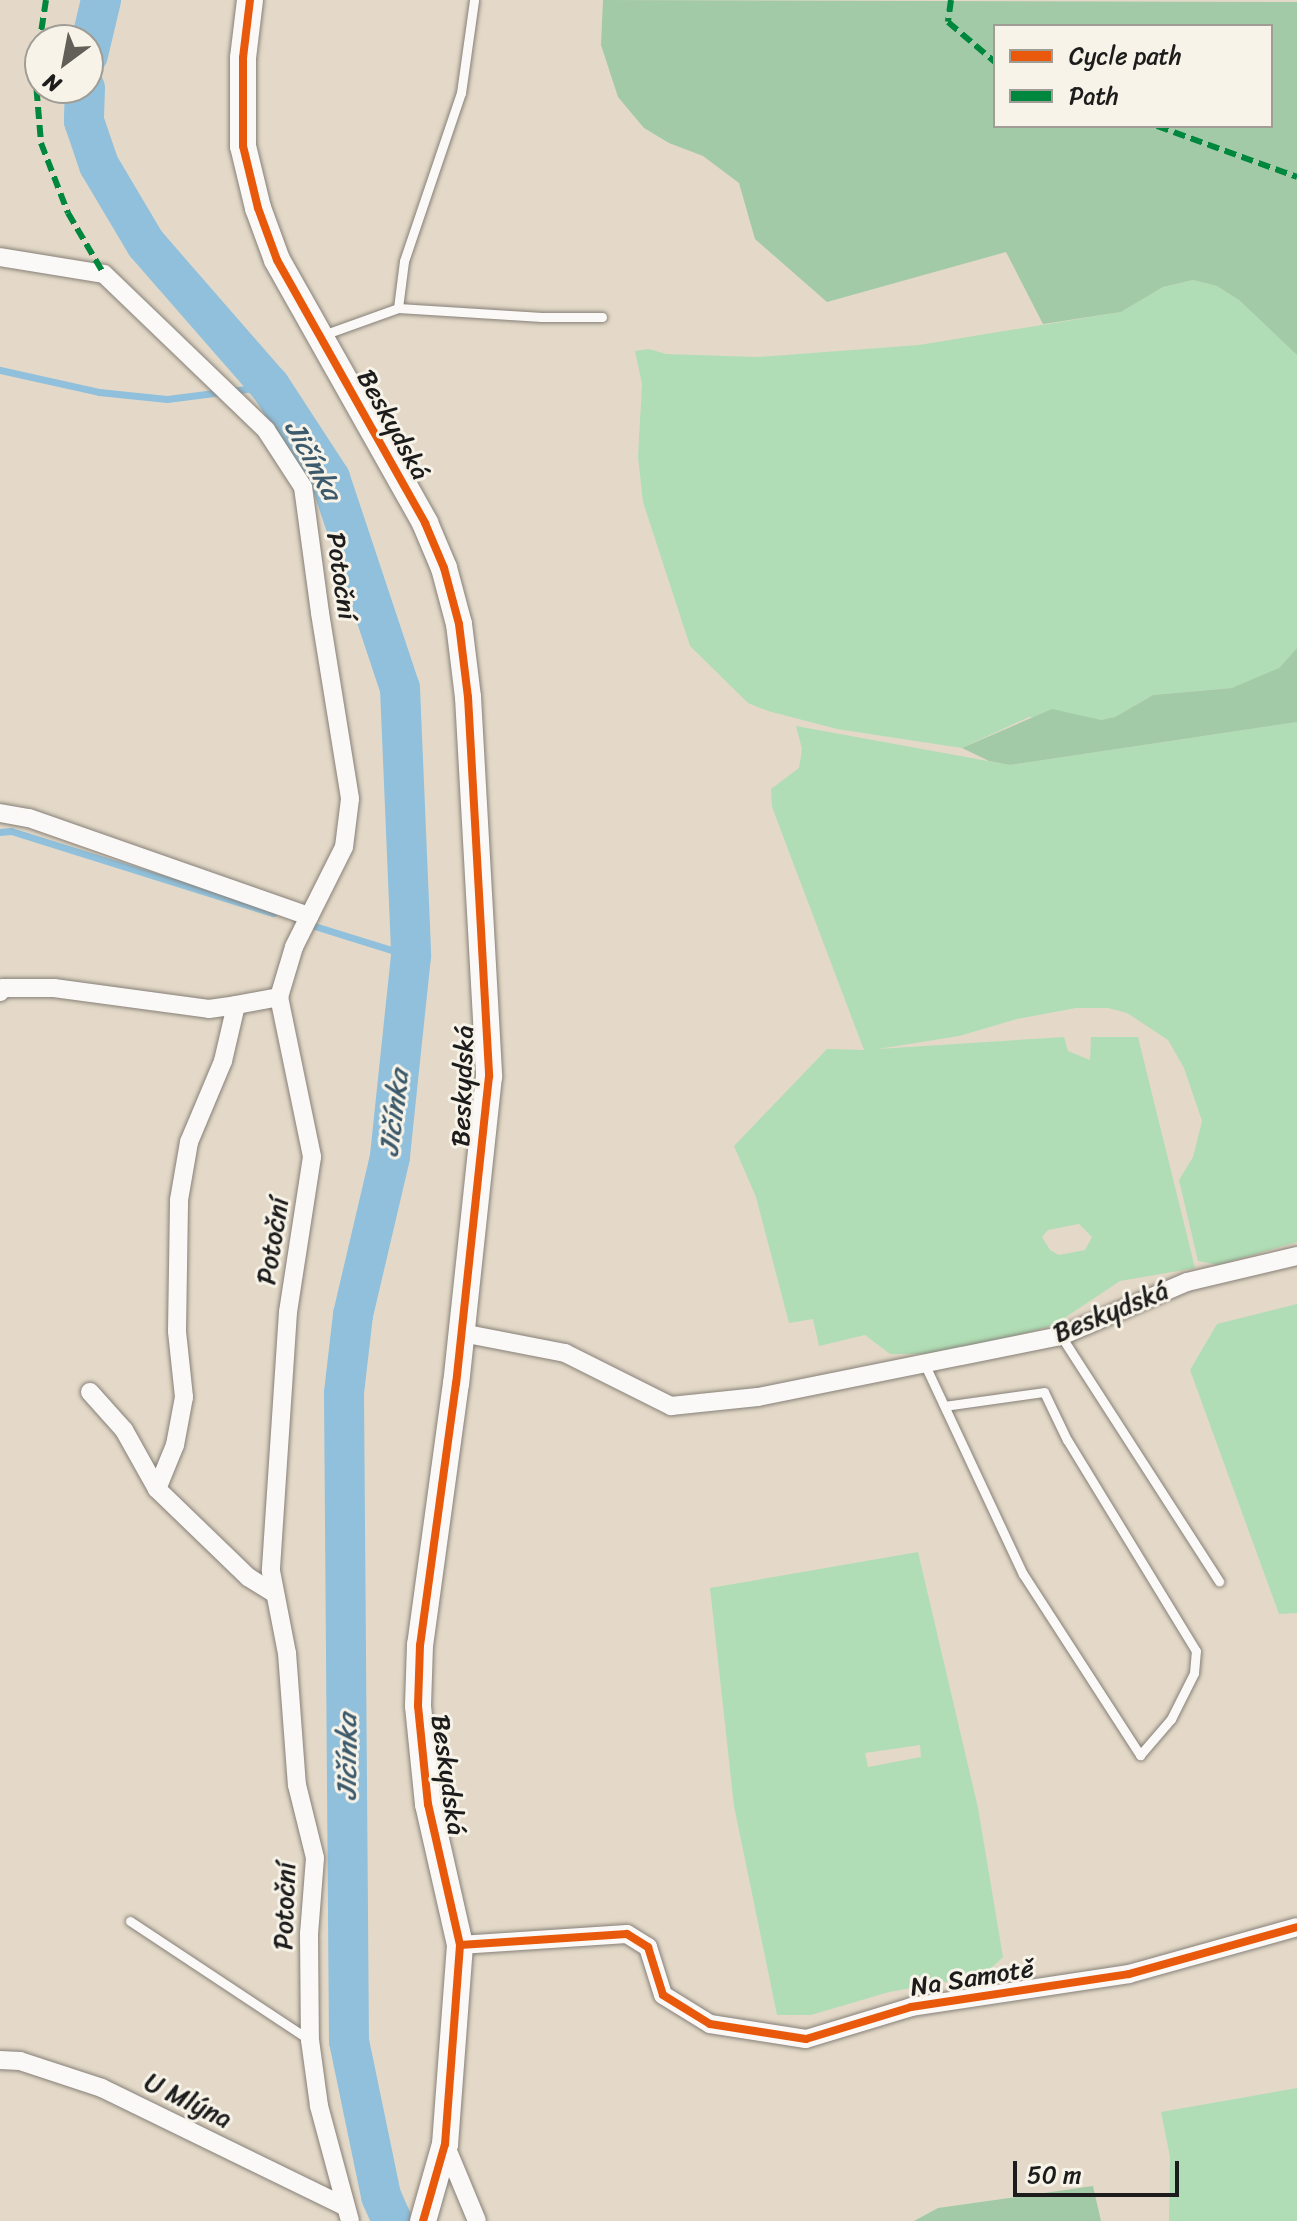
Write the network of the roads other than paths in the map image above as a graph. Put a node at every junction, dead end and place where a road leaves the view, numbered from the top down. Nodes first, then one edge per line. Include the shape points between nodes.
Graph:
1 (250, 0) edge
2 (474, 0) edge
3 (0, 257) edge
4 (398, 308) junction
5 (602, 317) dead end
6 (320, 336) junction
7 (0, 813) edge
8 (309, 916) junction
9 (0, 992) edge
10 (279, 997) junction
11 (236, 1005) junction
12 (1297, 1256) edge
13 (462, 1333) junction
14 (1061, 1336) junction
15 (924, 1363) junction
16 (90, 1392) dead end
17 (945, 1406) junction
18 (157, 1489) junction
19 (1219, 1581) dead end
20 (274, 1593) junction
21 (130, 1921) dead end
22 (1297, 1927) edge
23 (460, 1945) junction
24 (310, 2040) junction
25 (0, 2060) edge
26 (445, 2144) junction
27 (348, 2214) edge
28 (424, 2217) edge
29 (477, 2221) edge

1 - 6 street, Beskydská via 243,58 243,146 277,260
2 - 4 lane via 461,93 404,261
3 - 8 street, Potoční via 104,274 266,430 303,487 350,799 344,847
4 - 5 lane
4 - 6 lane
6 - 13 street, Beskydská via 425,523 459,624 468,697 489,1076
7 - 8 street via 29,818
8 - 10 street, Potoční
9 - 11 street via 54,988 209,1009
10 - 11 street
10 - 20 street, Potoční via 312,1157 288,1312 271,1571
11 - 18 street via 223,1061 189,1142 179,1200 177,1331 184,1397 175,1445
12 - 14 street, Beskydská via 1187,1282
13 - 15 street, Beskydská via 565,1353 671,1406 758,1397
13 - 23 street, Beskydská via 420,1645 418,1706 428,1804
14 - 15 street, Beskydská
14 - 19 lane
15 - 17 lane
16 - 18 street via 124,1430
17 - 17 lane via 1023,1574 1140,1755 1171,1719 1194,1673 1196,1651 1067,1440 1044,1392
18 - 20 street via 248,1577
20 - 24 street, Potoční via 287,1653 297,1785 315,1858
21 - 24 lane
22 - 23 street, Na Samotě via 1129,1974 911,2007 806,2039 710,2024 663,1995 648,1947 627,1934
23 - 26 street, Beskydská
24 - 27 street, Potoční via 319,2106
25 - 27 street, U Mlýna via 20,2061 102,2088
26 - 28 street, Beskydská
26 - 29 street

